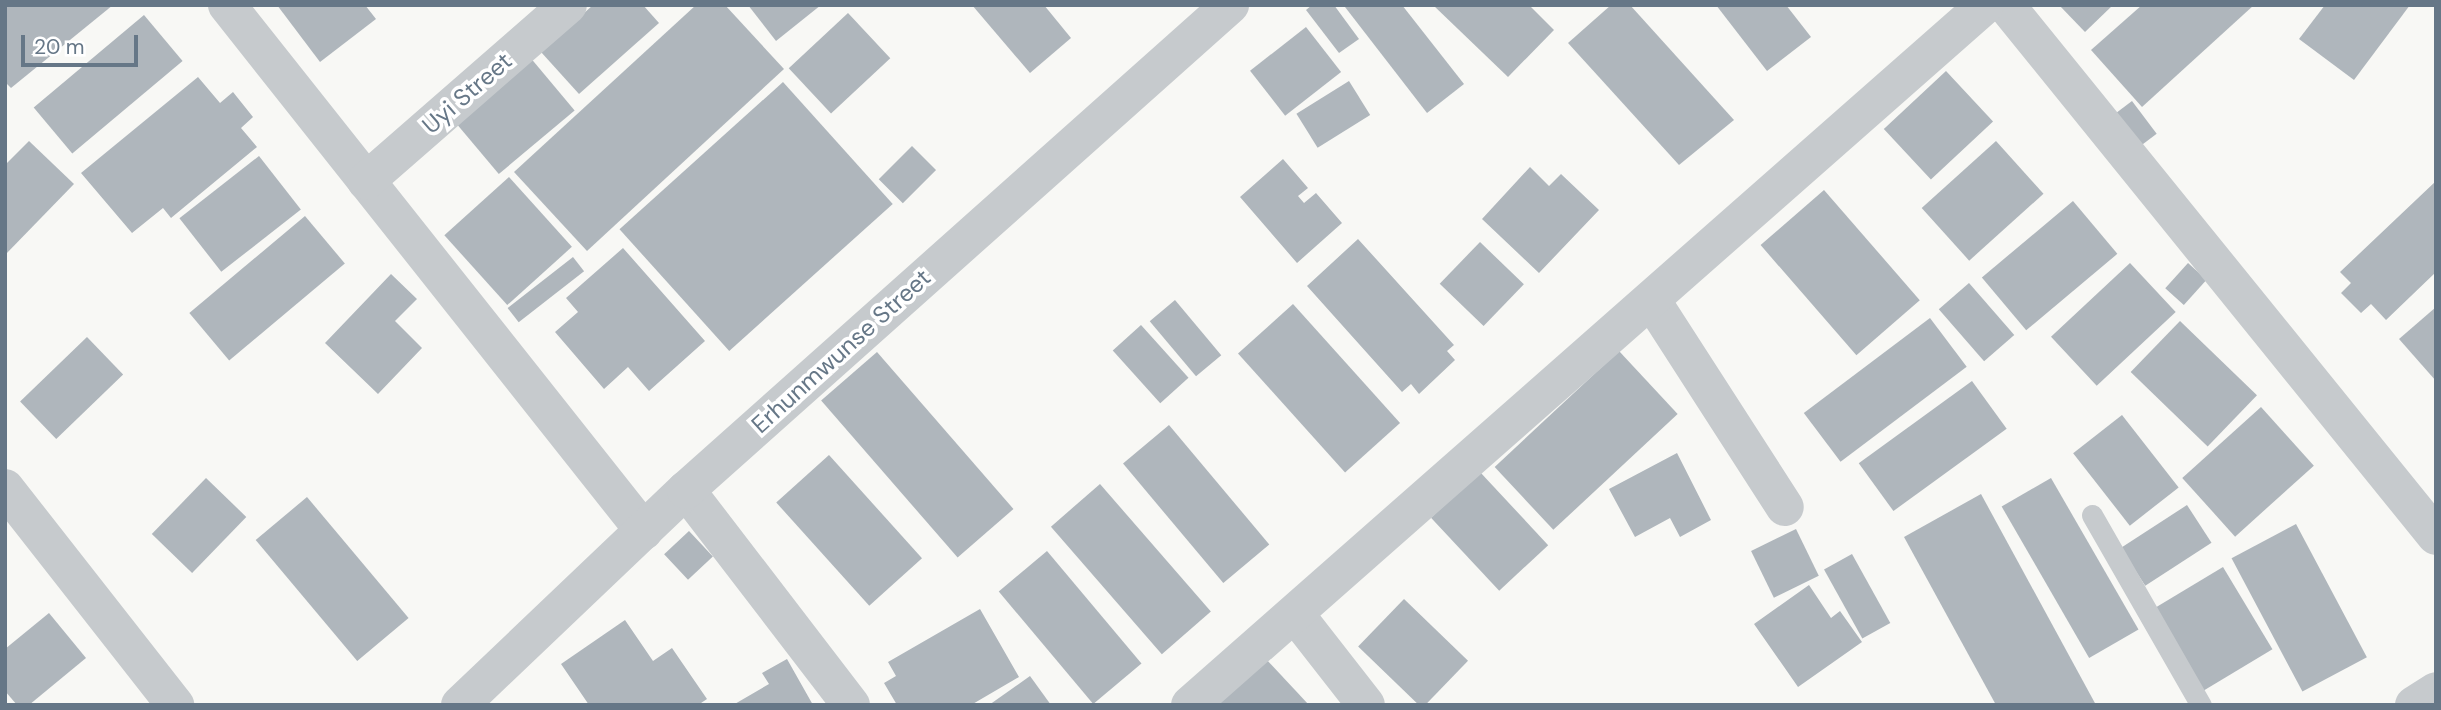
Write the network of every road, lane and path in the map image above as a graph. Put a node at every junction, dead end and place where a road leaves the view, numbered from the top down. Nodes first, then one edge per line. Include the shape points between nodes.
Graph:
1 (227, 5) edge
2 (568, 5) edge
3 (1230, 5) edge
4 (1985, 5) edge
5 (2006, 5) edge
6 (366, 181) junction
7 (1652, 300) junction
8 (5, 488) edge
9 (686, 490) junction
10 (1785, 507) dead end
11 (2092, 515) dead end
12 (644, 531) junction
13 (2436, 536) edge
14 (1295, 614) junction
15 (2436, 691) edge
16 (175, 705) edge
17 (460, 705) edge
18 (851, 705) edge
19 (1190, 705) edge
20 (1366, 705) edge
21 (2201, 705) edge
22 (2414, 705) edge

1 - 6 street
2 - 6 street, Uyi Street
3 - 9 street, Erhunmwunse Street
4 - 7 street
5 - 13 street
6 - 12 street
7 - 10 street
7 - 14 street
8 - 16 street
9 - 12 street, Erhunmwunse Street
9 - 18 street
11 - 21 lane
12 - 17 street, Erhunmwunse Street
14 - 19 street
14 - 20 street
15 - 22 street

